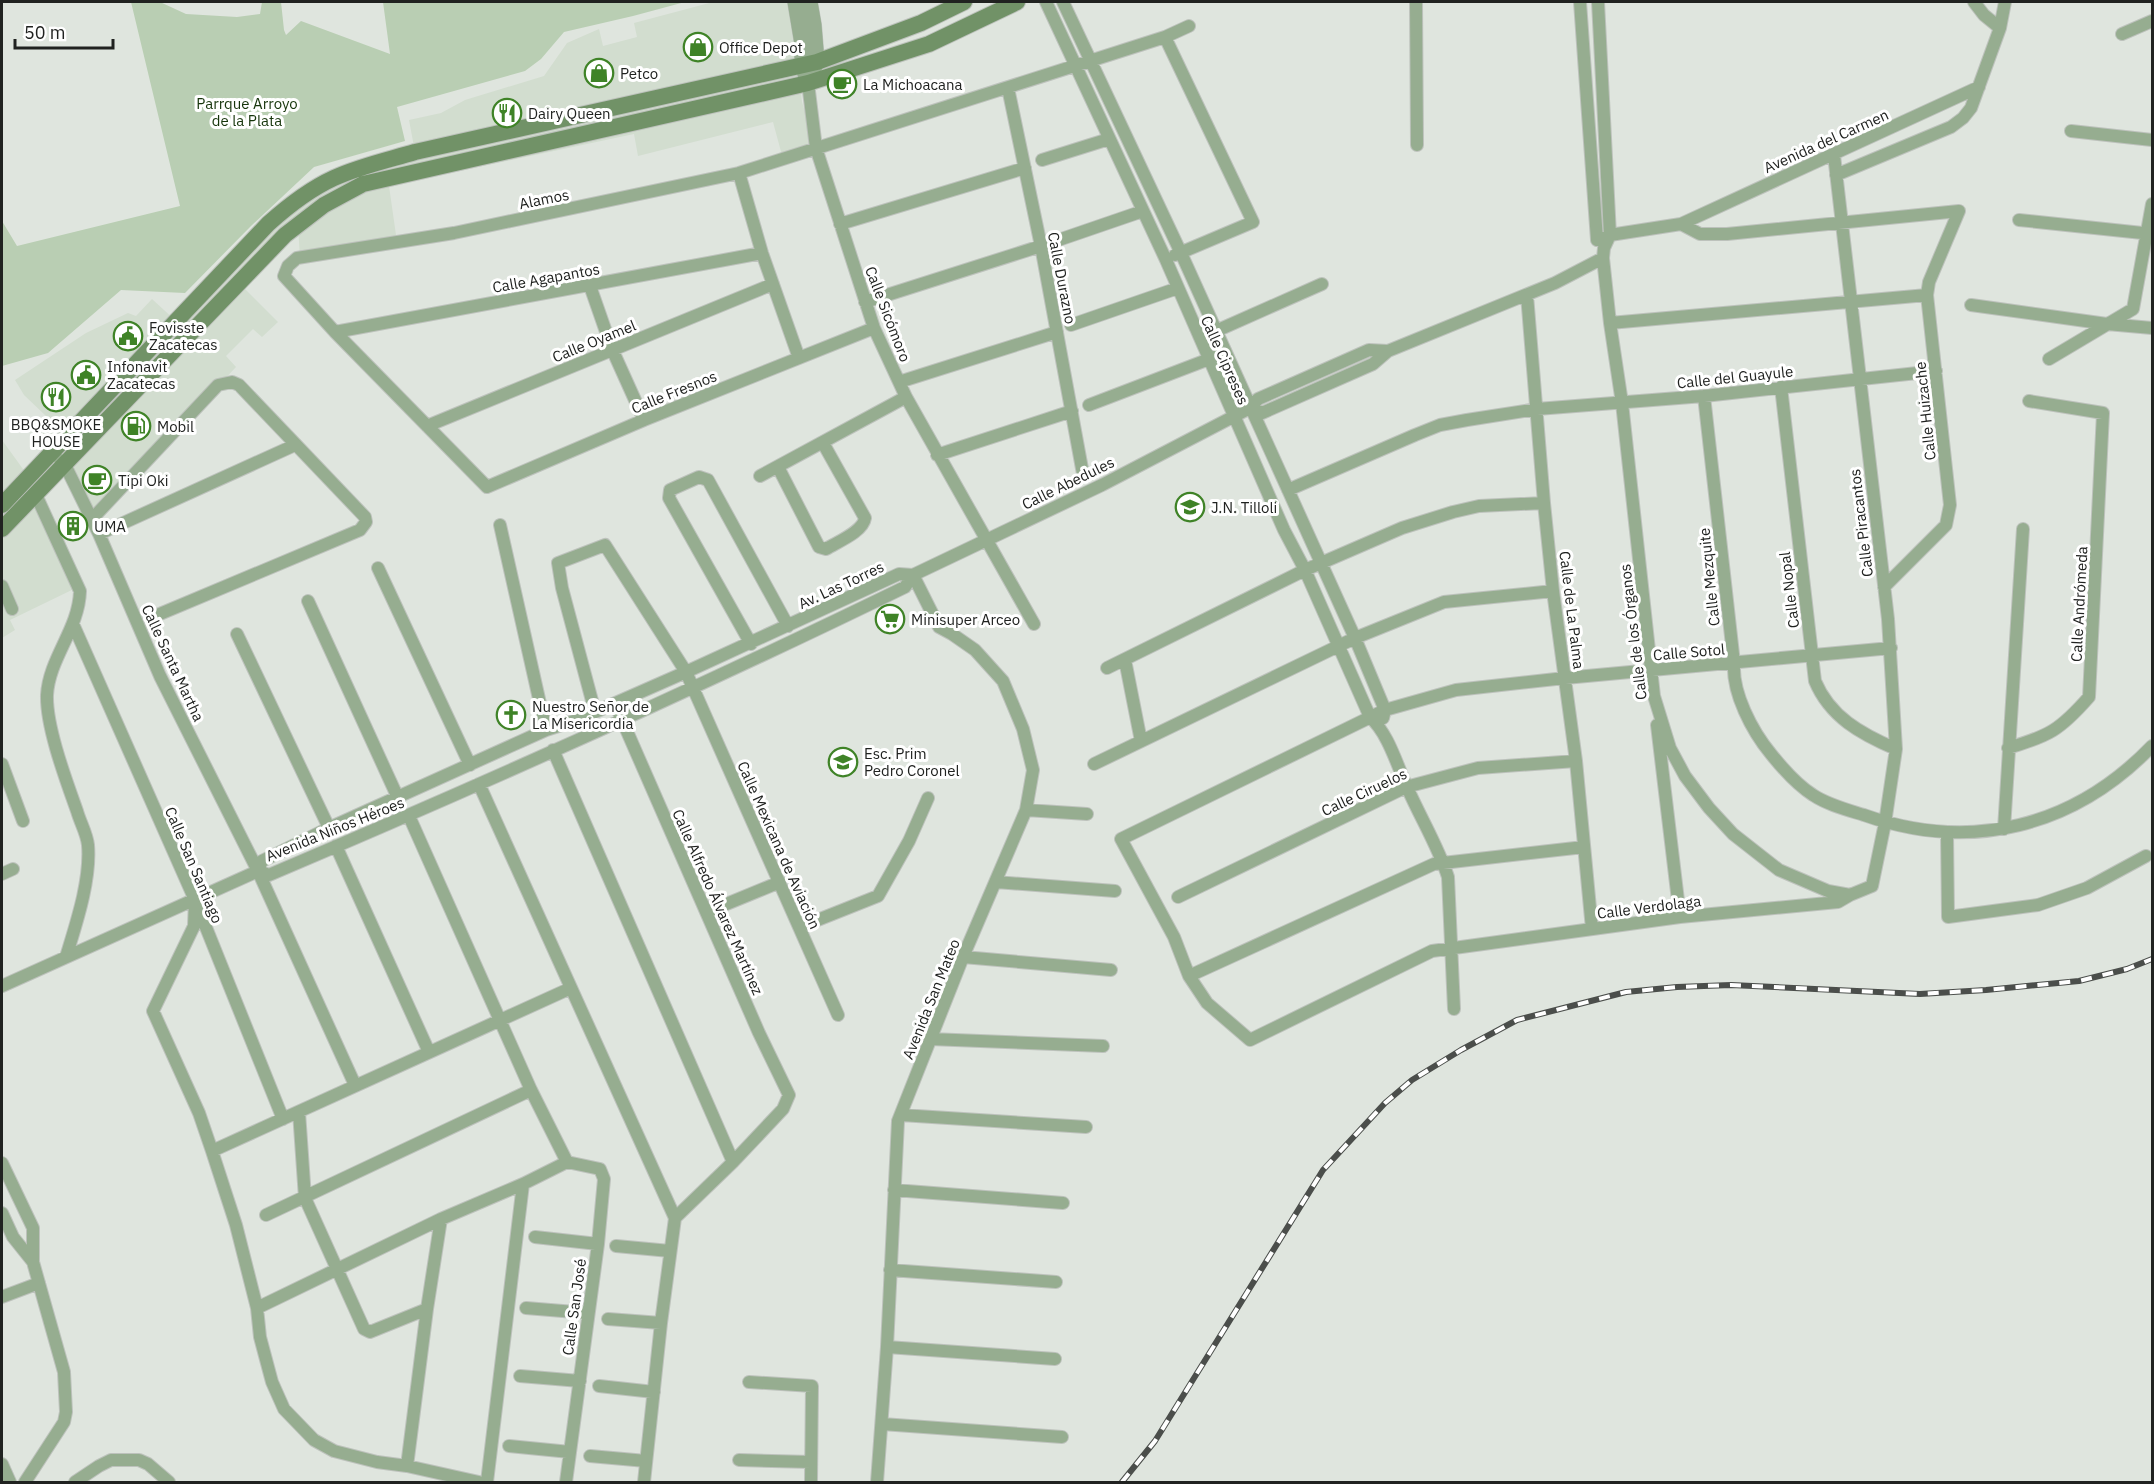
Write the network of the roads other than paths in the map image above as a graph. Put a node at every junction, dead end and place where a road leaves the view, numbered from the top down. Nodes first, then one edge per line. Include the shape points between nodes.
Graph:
1 (795, 2) edge
2 (810, 2) edge
3 (964, 2) edge
4 (1017, 2) edge
5 (1046, 2) edge
6 (1063, 2) edge
7 (1416, 2) edge
8 (1580, 2) edge
9 (1598, 2) edge
10 (1974, 2) edge
11 (2005, 2) edge
12 (2152, 21) edge
13 (1189, 26) dead end
14 (2000, 28) junction
15 (2122, 34) dead end
16 (1165, 36) junction
17 (1091, 60) junction
18 (809, 64) junction
19 (1077, 65) junction
20 (808, 83) junction
21 (1979, 87) junction
22 (1008, 88) junction
23 (2071, 131) dead end
24 (1108, 139) junction
25 (2152, 140) edge
26 (1417, 145) dead end
27 (816, 148) junction
28 (1834, 155) junction
29 (1042, 160) dead end
30 (1024, 168) junction
31 (739, 173) junction
32 (1836, 176) junction
33 (2152, 204) edge
34 (1143, 211) junction
35 (2019, 219) dead end
36 (1842, 223) junction
37 (840, 224) junction
38 (1681, 224) junction
39 (2149, 233) edge
40 (1610, 235) junction
41 (1041, 246) junction
42 (1602, 249) junction
43 (762, 253) junction
44 (1181, 253) junction
45 (1166, 260) junction
46 (773, 284) junction
47 (1322, 284) dead end
48 (590, 285) junction
49 (1178, 288) junction
50 (1527, 295) junction
51 (1927, 295) junction
52 (1852, 301) junction
53 (865, 302) junction
54 (1971, 306) dead end
55 (1610, 323) junction
56 (2107, 324) junction
57 (1071, 325) dead end
58 (874, 328) junction
59 (2152, 328) edge
60 (1215, 331) junction
61 (335, 332) junction
62 (1057, 332) junction
63 (612, 349) junction
64 (1225, 353) junction
65 (799, 358) junction
66 (1208, 359) junction
67 (2049, 359) dead end
68 (1936, 370) junction
69 (1860, 379) junction
70 (899, 382) junction
71 (114, 387) junction
72 (1781, 387) junction
73 (1704, 396) junction
74 (906, 397) junction
75 (127, 398) junction
76 (2029, 401) dead end
77 (1622, 403) junction
78 (1089, 405) dead end
79 (1250, 408) junction
80 (1537, 409) junction
81 (1072, 411) junction
82 (1234, 416) junction
83 (644, 420) junction
84 (427, 426) junction
85 (823, 443) junction
86 (295, 445) junction
87 (52, 453) junction
88 (937, 455) junction
89 (65, 465) junction
90 (778, 467) junction
91 (1083, 474) dead end
92 (760, 476) dead end
93 (1288, 490) junction
94 (36, 495) junction
95 (1544, 503) junction
96 (2, 505) edge
97 (92, 519) junction
98 (500, 525) dead end
99 (2, 529) edge
100 (2023, 529) dead end
101 (99, 534) junction
102 (985, 540) junction
103 (1321, 563) junction
104 (378, 568) dead end
105 (1305, 570) junction
106 (913, 575) junction
107 (2, 586) edge
108 (1884, 587) junction
109 (1553, 591) junction
110 (308, 601) dead end
111 (12, 609) dead end
112 (155, 616) dead end
113 (73, 624) junction
114 (1034, 624) dead end
115 (788, 626) junction
116 (237, 634) dead end
117 (1355, 638) junction
118 (751, 644) junction
119 (1339, 646) junction
120 (1891, 648) junction
121 (1812, 656) junction
122 (1125, 660) junction
123 (1734, 663) junction
124 (1107, 668) dead end
125 (1652, 671) junction
126 (686, 672) junction
127 (1565, 678) junction
128 (692, 688) junction
129 (1654, 696) junction
130 (616, 703) junction
131 (1385, 710) junction
132 (595, 712) junction
133 (1370, 717) junction
134 (622, 720) junction
135 (1381, 728) junction
136 (546, 730) junction
137 (1141, 741) junction
138 (2152, 746) edge
139 (2008, 748) junction
140 (504, 749) junction
141 (1896, 749) junction
142 (553, 750) junction
143 (1576, 761) junction
144 (2, 764) edge
145 (1094, 764) dead end
146 (470, 765) junction
147 (513, 769) junction
148 (432, 782) junction
149 (479, 784) junction
150 (1406, 787) junction
151 (398, 798) junction
152 (928, 798) dead end
153 (440, 801) junction
154 (1026, 810) junction
155 (1087, 814) dead end
156 (409, 816) junction
157 (23, 821) dead end
158 (1885, 823) junction
159 (329, 828) junction
160 (2004, 830) junction
161 (1947, 833) junction
162 (336, 846) junction
163 (1584, 848) junction
164 (2146, 856) dead end
165 (1444, 863) junction
166 (258, 871) junction
167 (780, 882) junction
168 (996, 882) junction
169 (1115, 891) dead end
170 (1850, 895) junction
171 (1178, 897) dead end
172 (195, 900) junction
173 (707, 912) junction
174 (1680, 917) junction
175 (800, 927) junction
176 (1592, 929) junction
177 (1451, 949) junction
178 (66, 957) junction
179 (963, 957) junction
180 (1111, 970) dead end
181 (1189, 976) junction
182 (2, 986) edge
183 (571, 988) junction
184 (1454, 1009) dead end
185 (838, 1014) dead end
186 (499, 1019) junction
187 (930, 1039) junction
188 (1103, 1046) dead end
189 (429, 1052) junction
190 (355, 1085) junction
191 (531, 1090) junction
192 (299, 1112) junction
193 (901, 1115) junction
194 (283, 1119) junction
195 (1086, 1127) dead end
196 (212, 1151) junction
197 (567, 1162) junction
198 (733, 1162) junction
199 (2, 1163) edge
200 (523, 1184) junction
201 (894, 1190) junction
202 (305, 1198) junction
203 (1063, 1203) dead end
204 (2, 1213) edge
205 (266, 1215) dead end
206 (675, 1218) junction
207 (441, 1219) junction
208 (535, 1237) dead end
209 (598, 1244) junction
210 (616, 1246) dead end
211 (670, 1251) junction
212 (33, 1262) junction
213 (337, 1268) junction
214 (891, 1270) junction
215 (1056, 1282) dead end
216 (39, 1283) junction
217 (2, 1297) edge
218 (257, 1308) junction
219 (526, 1308) dead end
220 (427, 1309) junction
221 (587, 1313) junction
222 (608, 1319) dead end
223 (661, 1323) junction
224 (888, 1347) junction
225 (1055, 1359) dead end
226 (520, 1376) dead end
227 (580, 1381) junction
228 (749, 1382) dead end
229 (599, 1386) dead end
230 (654, 1392) junction
231 (882, 1424) junction
232 (1062, 1437) dead end
233 (509, 1446) dead end
234 (570, 1452) junction
235 (590, 1456) dead end
236 (739, 1460) dead end
237 (646, 1461) junction
238 (811, 1462) junction
239 (2, 1464) edge
240 (407, 1466) junction
241 (10, 1482) edge
242 (25, 1482) edge
243 (75, 1482) edge
244 (169, 1482) edge
245 (479, 1482) edge
246 (487, 1482) edge
247 (566, 1482) edge
248 (644, 1482) edge
249 (811, 1482) edge
250 (878, 1482) edge

1 - 18 street
2 - 18 street via 814,25
3 - 18 main road via 921,23
4 - 20 main road via 929,44
5 - 19 street, Calle Cipreses
6 - 17 street, Calle Cipreses
7 - 26 street
8 - 42 street, Calle de los Órganos
9 - 40 street
10 - 14 street
11 - 14 street
12 - 15 street
13 - 16 street, Alamos
14 - 21 street
16 - 17 street, Alamos
16 - 44 street via 1253,222
17 - 19 street, Alamos
17 - 44 street, Calle Cipreses
18 - 20 street
18 - 71 main road via 415,152 332,178 268,224
19 - 22 street, Alamos
19 - 24 street, Calle Cipreses
20 - 27 street, Calle Sicómoro
20 - 75 main road via 363,184 324,205 285,235
21 - 28 street, Avenida del Carmen
21 - 32 street via 1964,118 1951,127
22 - 27 street, Alamos
22 - 30 street, Calle Durazno
23 - 25 street
24 - 29 street
24 - 34 street, Calle Cipreses
27 - 31 street, Alamos
27 - 37 street, Calle Sicómoro
28 - 32 street, Calle Piracantos
28 - 38 street, Avenida del Carmen
30 - 37 street
30 - 41 street, Calle Durazno
31 - 43 street
31 - 61 street, Alamos via 454,233 297,258 284,276
32 - 36 street, Calle Piracantos
33 - 39 street
34 - 41 street
34 - 45 street, Calle Cipreses
35 - 39 street
36 - 38 street via 1700,234
36 - 51 street, Calle Huizache via 1959,211
36 - 52 street, Calle Piracantos
37 - 53 street, Calle Sicómoro
38 - 40 street, Avenida del Carmen
39 - 56 street via 2133,309
40 - 42 street
41 - 53 street
41 - 62 street, Calle Durazno
42 - 50 street, Calle Abedules via 1555,283
42 - 55 street, Calle de los Órganos
43 - 46 street
43 - 48 street, Calle Agapantos
44 - 45 street
44 - 60 street, Calle Cipreses
45 - 49 street, Calle Cipreses
46 - 63 street, Calle Oyamel
46 - 65 street
47 - 60 street
48 - 61 street, Calle Agapantos
48 - 63 street
49 - 57 street
49 - 66 street, Calle Cipreses
50 - 79 street, Calle Abedules via 1388,351 1369,350 1258,399
50 - 80 street, Calle de La Palma
51 - 52 street
51 - 68 street, Calle Huizache
52 - 55 street
52 - 69 street, Calle Piracantos
53 - 58 street, Calle Sicómoro
54 - 56 street
55 - 77 street, Calle de los Órganos
56 - 59 street
56 - 67 street
58 - 65 street, Calle Fresnos
58 - 70 street, Calle Sicómoro
60 - 64 street, Calle Cipreses
61 - 84 street
62 - 70 street
62 - 81 street, Calle Durazno
63 - 83 street
63 - 84 street, Calle Oyamel
64 - 66 street
64 - 79 street, Calle Cipreses
65 - 83 street, Calle Fresnos
66 - 78 street
66 - 82 street, Calle Cipreses
68 - 69 street, Calle del Guayule
68 - 108 street, Calle Huizache via 1950,505 1946,525
69 - 72 street, Calle del Guayule
69 - 108 street, Calle Piracantos
70 - 74 street, Calle Sicómoro
71 - 75 main road
71 - 87 main road
72 - 73 street, Calle del Guayule
72 - 121 street, Calle Nopal
73 - 77 street, Calle del Guayule
73 - 123 street, Calle Mezquite
74 - 85 street
74 - 88 street, Calle Sicómoro
75 - 89 main road
76 - 139 street, Calle Andrómeda via 2103,413 2089,697 2069,720 2044,737
77 - 80 street, Calle del Guayule
77 - 125 street, Calle de los Órganos
79 - 82 street, Calle Abedules
79 - 93 street, Calle Cipreses
80 - 93 street, Calle del Guayule via 1440,425
80 - 95 street, Calle de La Palma
81 - 88 street
81 - 91 street, Calle Durazno
82 - 102 street, Calle Abedules
82 - 105 street, Calle Cipreses
83 - 84 street, Calle Fresnos via 487,487
85 - 90 street
85 - 90 street via 865,518 860,528 826,549 819,547
86 - 97 street via 239,385 218,385
86 - 101 street
86 - 112 street via 365,518 360,530
87 - 89 street
87 - 96 main road
88 - 102 street, Calle Sicómoro
89 - 94 main road
89 - 97 street, Calle Santa Martha
90 - 92 street
93 - 103 street, Calle Cipreses
94 - 99 main road
94 - 113 street via 80,591
95 - 103 street via 1479,506 1453,512 1402,528
95 - 109 street, Calle de La Palma
97 - 101 street, Calle Santa Martha
98 - 136 street
100 - 139 street
101 - 166 street, Calle Santa Martha via 160,676
102 - 106 street, Calle Abedules
102 - 114 street, Calle Sicómoro
103 - 105 street
103 - 117 street, Calle Cipreses
104 - 146 street
105 - 119 street, Calle Cipreses
105 - 122 street
106 - 115 street, Av. Las Torres via 899,574
106 - 128 street, Av. Las Torres via 905,587
106 - 154 street, Avenida San Mateo via 939,627 975,650 1003,681 1023,729 1033,770
107 - 111 street
108 - 120 street, Calle Piracantos
109 - 117 street via 1444,602
109 - 127 street, Calle de La Palma
110 - 151 street
113 - 172 street, Calle San Santiago
113 - 178 street via 51,675 47,695 64,773 88,843 89,862
115 - 118 street, Av. Las Torres
115 - 118 street via 708,480 699,477 670,490 669,498
116 - 159 street
117 - 119 street
117 - 131 street, Calle Cipreses
118 - 126 street, Av. Las Torres
119 - 133 street, Calle Cipreses
119 - 137 street
120 - 121 street, Calle Sotol
120 - 141 street, Calle Piracantos
121 - 123 street, Calle Sotol
121 - 141 street, Calle Nopal via 1815,681 1828,706 1867,736
122 - 124 street
122 - 137 street
123 - 125 street, Calle Sotol
123 - 158 street, Calle Mezquite via 1733,675 1749,721 1791,776 1814,796
125 - 127 street, Calle Sotol
125 - 129 street, Calle de los Órganos
126 - 128 street, Calle Mexicana de Aviación
126 - 130 street, Av. Las Torres
126 - 132 street, Calle Mexicana de Aviación via 605,545 558,563
127 - 131 street, Calle Sotol via 1456,690
127 - 143 street, Calle de La Palma
128 - 134 street, Av. Las Torres
128 - 167 street, Calle Mexicana de Aviación
129 - 170 street, Calle de los Órganos via 1670,748 1685,776 1733,834 1779,870 1828,891
129 - 174 street
130 - 132 street, Av. Las Torres
130 - 134 street, Calle Alfredo Álvarez Martínez
131 - 133 street, Calle Sotol
131 - 135 street
132 - 136 street, Av. Las Torres
133 - 135 street, Calle Cipreses
133 - 181 street, Calle Sotol via 1121,839 1174,937
134 - 142 street, Av. Las Torres
134 - 173 street, Calle Alfredo Álvarez Martínez
135 - 150 street, Calle Cipreses
136 - 140 street, Avenida Niños Héroes
137 - 145 street
138 - 160 street, Calle Mezquite via 2104,786 2059,812
139 - 160 street
140 - 146 street, Avenida Niños Héroes
140 - 147 street
141 - 158 street, Calle Piracantos
142 - 147 street, Avenida Niños Héroes
142 - 198 street
143 - 150 street, Calle Ciruelos via 1478,768
143 - 163 street, Calle de La Palma
144 - 157 street
146 - 148 street, Avenida Niños Héroes
147 - 149 street, Avenida Niños Héroes
148 - 151 street, Avenida Niños Héroes
148 - 153 street
149 - 153 street, Avenida Niños Héroes
149 - 183 street
150 - 165 street, Calle Cipreses
150 - 171 street, Calle Ciruelos
151 - 159 street, Avenida Niños Héroes
152 - 175 street via 878,896
153 - 156 street, Avenida Niños Héroes
154 - 155 street
154 - 168 street, Avenida San Mateo
156 - 162 street, Avenida Niños Héroes
156 - 186 street
158 - 161 street, Calle Mezquite
158 - 170 street, Calle Piracantos via 1872,886
159 - 166 street, Avenida Niños Héroes via 262,861
160 - 161 street, Calle Mezquite
161 - 164 street via 1948,917 2038,905 2087,888
162 - 166 street, Avenida Niños Héroes via 269,875
162 - 189 street
163 - 165 street
163 - 176 street, Calle de La Palma
165 - 177 street, Calle Cipreses
165 - 181 street via 1434,864
166 - 172 street
166 - 190 street, Calle Santa Martha
167 - 173 street
167 - 175 street, Calle Mexicana de Aviación
168 - 169 street
168 - 179 street, Avenida San Mateo
170 - 174 street, Calle Verdolaga via 1838,902
172 - 178 street
172 - 194 street, Calle San Santiago
172 - 196 street via 194,926 153,1011
173 - 198 street, Calle Alfredo Álvarez Martínez via 789,1095 783,1109
174 - 176 street, Calle Verdolaga
175 - 185 street, Calle Mexicana de Aviación
176 - 177 street, Calle Verdolaga
177 - 181 street, Calle Verdolaga via 1432,951 1250,1040 1208,1004
177 - 184 street, Calle Cipreses
178 - 182 street
179 - 180 street
179 - 187 street, Avenida San Mateo
183 - 186 street
183 - 206 street
186 - 189 street
186 - 191 street
187 - 188 street
187 - 193 street, Avenida San Mateo
189 - 190 street
190 - 192 street
191 - 197 street
191 - 202 street
192 - 194 street
192 - 202 street
193 - 195 street
193 - 201 street, Avenida San Mateo
194 - 196 street
196 - 218 street
197 - 200 street
197 - 209 street, Calle San José via 600,1169 604,1179
198 - 206 street
199 - 212 street via 33,1228
200 - 207 street
200 - 246 street
201 - 203 street
201 - 214 street, Avenida San Mateo
202 - 205 street
202 - 213 street
204 - 212 street via 13,1237
206 - 211 street
207 - 213 street
207 - 220 street
208 - 209 street
209 - 221 street, Calle San José
210 - 211 street
211 - 223 street
212 - 216 street
213 - 218 street
213 - 220 street via 364,1329 370,1332
214 - 215 street
214 - 224 street, Avenida San Mateo
216 - 217 street
216 - 242 street via 64,1372 66,1412 64,1422
218 - 240 street via 272,1382 284,1410 300,1427 334,1451
219 - 221 street
220 - 240 street
221 - 227 street, Calle San José
222 - 223 street
223 - 230 street
224 - 225 street
224 - 231 street, Avenida San Mateo
226 - 227 street
227 - 234 street, Calle San José
228 - 238 street via 812,1386
229 - 230 street
230 - 237 street
231 - 232 street
231 - 250 street, Avenida San Mateo
233 - 234 street
234 - 247 street, Calle San José
235 - 237 street
236 - 238 street
237 - 248 street
238 - 249 street
239 - 241 street
240 - 245 street
243 - 244 street via 111,1461 139,1460

